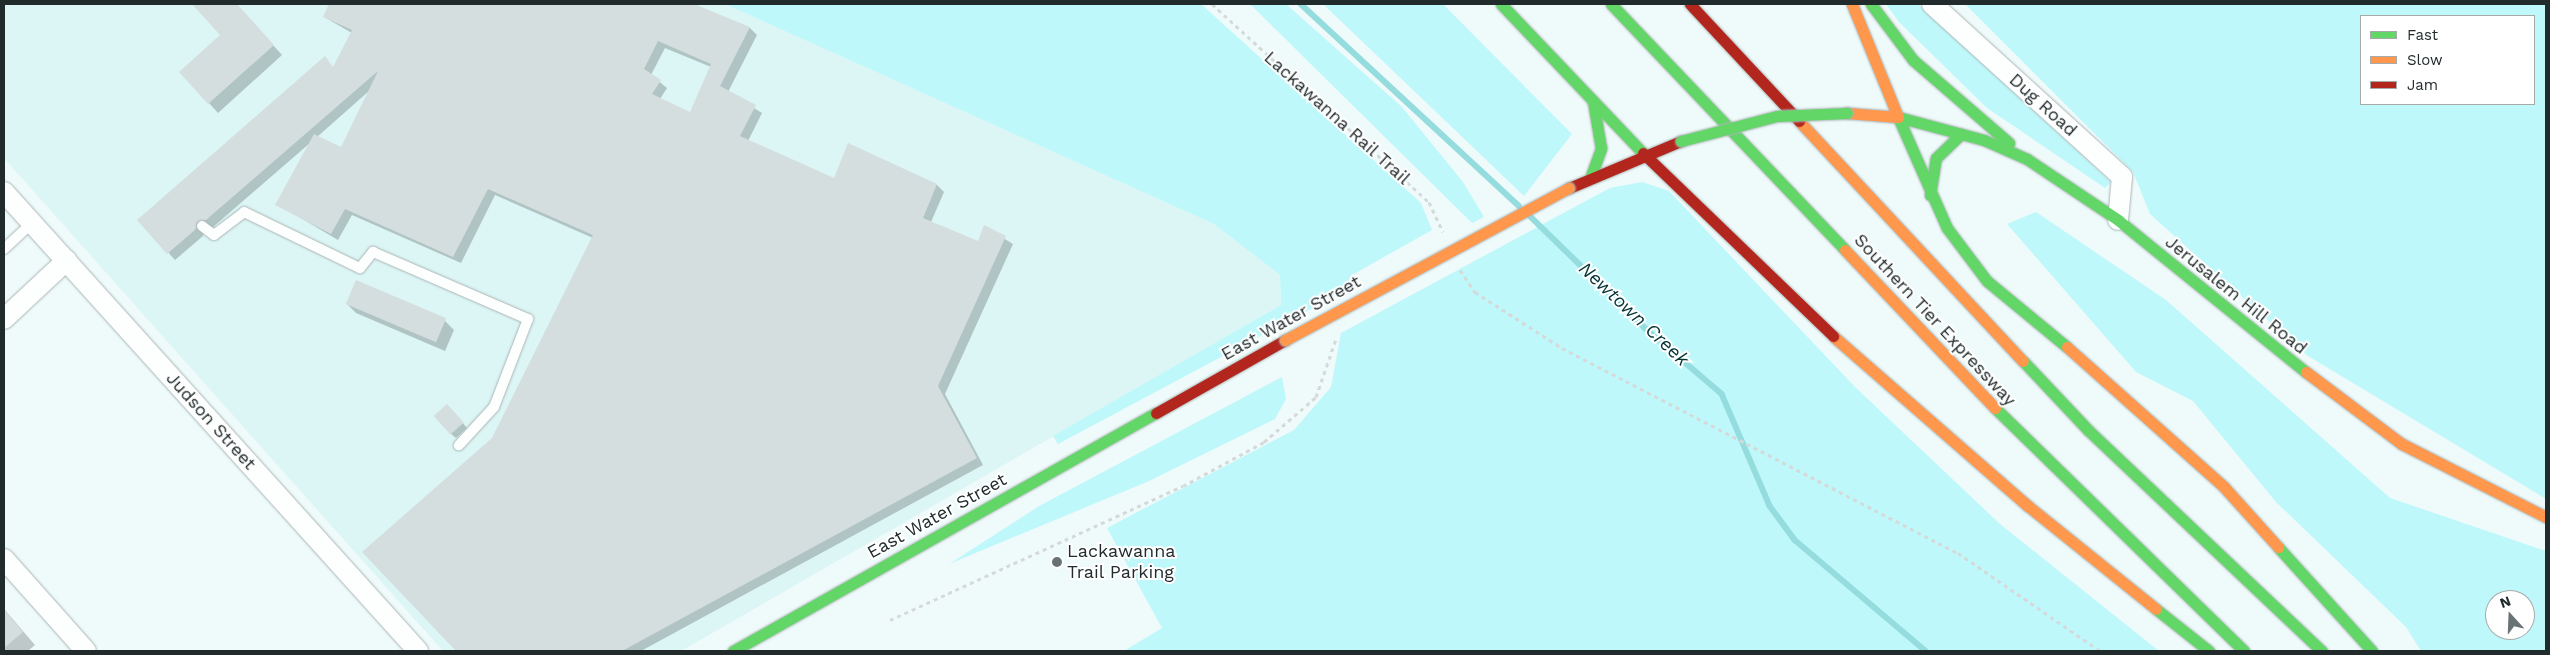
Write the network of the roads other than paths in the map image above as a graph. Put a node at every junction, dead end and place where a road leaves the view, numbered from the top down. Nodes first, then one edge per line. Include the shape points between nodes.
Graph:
1 (1501, 4) edge
2 (1610, 4) edge
3 (1690, 4) edge
4 (1852, 4) edge
5 (1871, 4) edge
6 (1932, 4) edge
7 (1593, 100) junction
8 (1898, 117) junction
9 (1961, 134) junction
10 (1644, 153) junction
11 (2027, 159) junction
12 (1591, 176) junction
13 (4, 192) edge
14 (1930, 194) junction
15 (2118, 220) junction
16 (32, 223) junction
17 (202, 226) dead end
18 (4, 249) edge
19 (67, 260) junction
20 (4, 319) edge
21 (459, 445) dead end
22 (2546, 517) edge
23 (4, 559) edge
24 (86, 651) edge
25 (418, 651) edge
26 (733, 651) edge
27 (2209, 651) edge
28 (2244, 651) edge
29 (2322, 651) edge
30 (2372, 651) edge

1 - 7 main road
2 - 28 main road, Southern Tier Expressway via 2054,470
3 - 29 main road via 2088,430
4 - 8 main road
5 - 11 main road via 1912,60
6 - 15 street, Dug Road via 2122,177
7 - 10 main road
7 - 12 main road via 1601,148
8 - 9 main road, Jerusalem Hill Road
8 - 10 main road, East Water Street, bridge via 1847,113 1777,116
8 - 14 main road
9 - 11 main road, Jerusalem Hill Road
9 - 14 main road via 1936,158
10 - 12 main road, East Water Street
10 - 27 main road via 1857,358 2028,506
11 - 15 main road, Jerusalem Hill Road
12 - 26 main road, East Water Street, bridge via 1284,340
13 - 16 street, Judson Street
14 - 30 main road via 1947,228 1987,281 2012,307 2125,395 2224,487
15 - 22 main road, Jerusalem Hill Road via 2253,333 2402,444
16 - 18 lane
16 - 19 street, Judson Street
17 - 21 lane via 214,235 244,212 360,268 373,252 528,319 494,407
19 - 20 street
19 - 25 street, Judson Street
23 - 24 street

